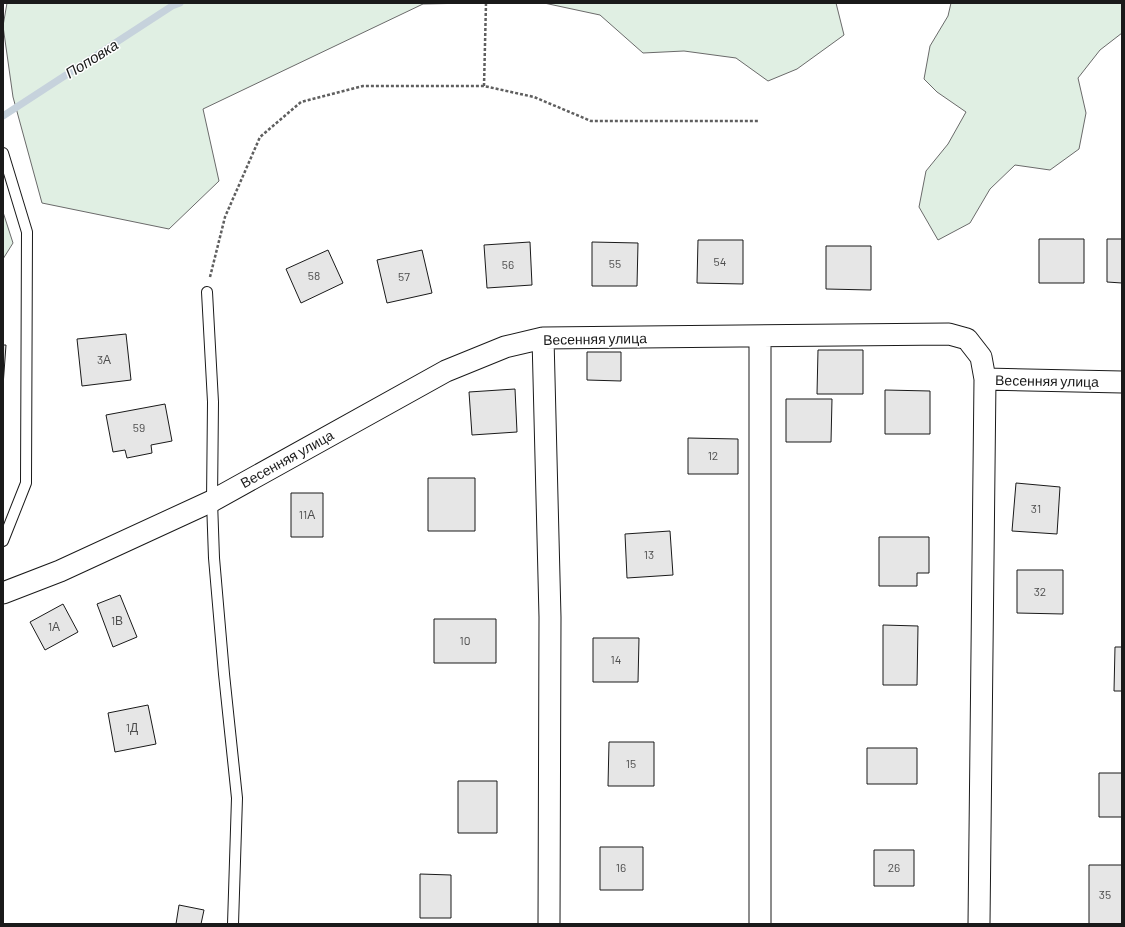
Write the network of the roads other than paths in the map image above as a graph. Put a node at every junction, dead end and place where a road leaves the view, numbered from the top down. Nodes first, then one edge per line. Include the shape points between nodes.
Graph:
1 (3, 153) edge
2 (207, 292) road end
3 (760, 336) junction
4 (543, 338) junction
5 (985, 379) junction
6 (1122, 382) edge
7 (212, 501) junction
8 (3, 541) edge
9 (3, 593) edge
10 (233, 924) edge
11 (549, 924) edge
12 (760, 924) edge
13 (979, 924) edge

1 - 8 lane via 27,232 26,483
2 - 7 lane via 213,402
3 - 4 street, Весенняя улица
3 - 5 street, Весенняя улица via 949,334 967,340 982,357
3 - 12 street
4 - 7 street, Весенняя улица via 505,347 446,370
4 - 11 street via 550,616
5 - 6 street, Весенняя улица
5 - 13 street
7 - 9 street, Весенняя улица via 60,571
7 - 10 lane via 214,558 237,798

